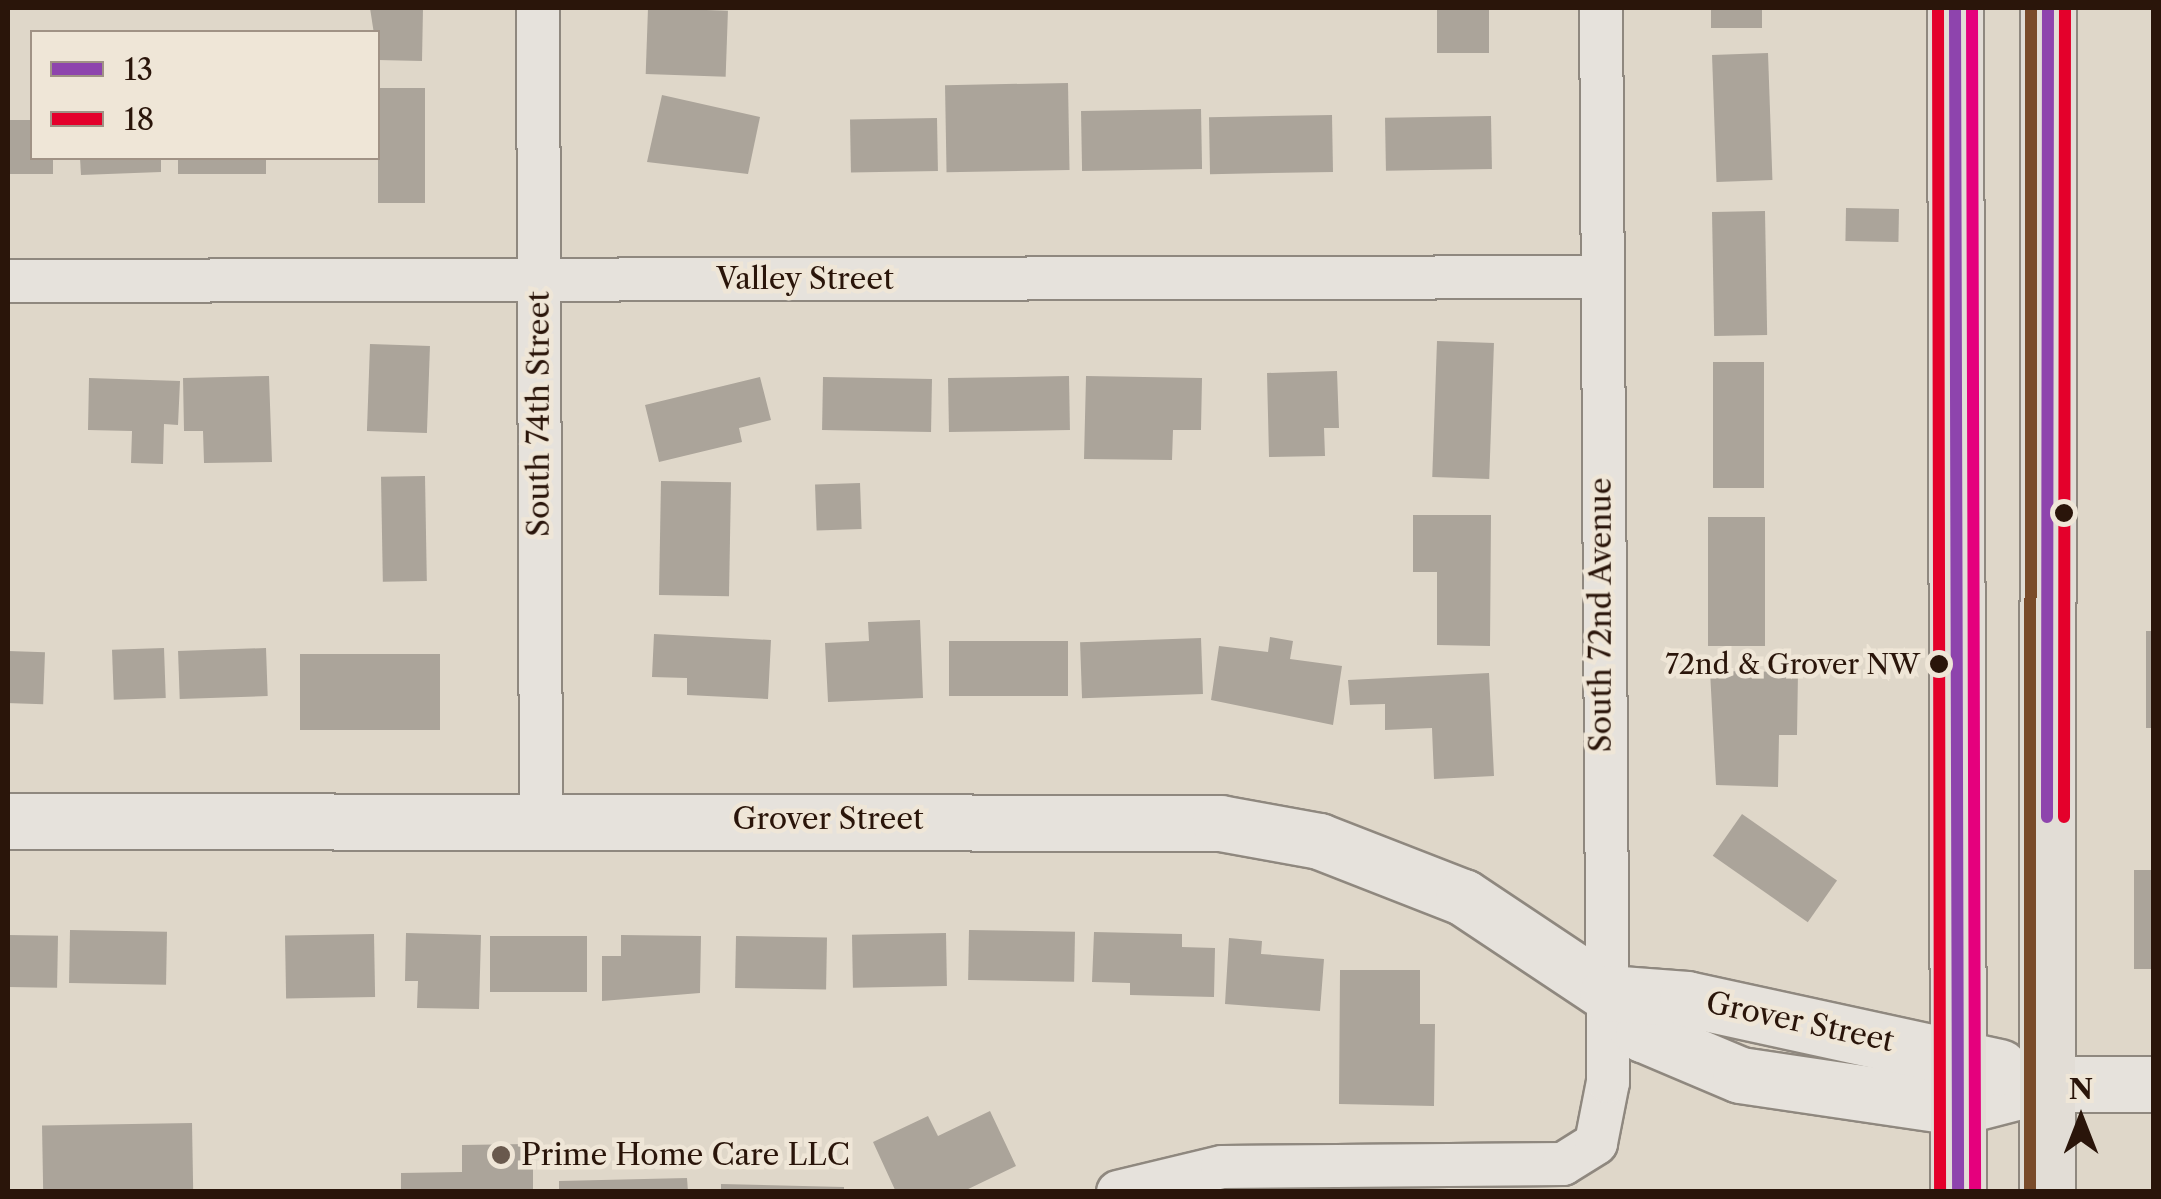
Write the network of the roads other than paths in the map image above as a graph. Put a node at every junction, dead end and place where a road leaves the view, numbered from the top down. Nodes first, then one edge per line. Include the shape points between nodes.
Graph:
1 (538, 8) edge
2 (1602, 8) edge
3 (1954, 8) edge
4 (2048, 8) edge
5 (1602, 276) junction
6 (539, 279) junction
7 (8, 281) edge
8 (541, 820) junction
9 (8, 821) edge
10 (1607, 993) junction
11 (1958, 1052) junction
12 (2047, 1084) junction
13 (2154, 1084) edge
14 (1958, 1108) junction
15 (1118, 1192) edge
16 (1958, 1192) edge
17 (2047, 1192) edge

1 - 6 street, South 74th Street
2 - 5 street, South 72nd Avenue
3 - 11 main road
4 - 12 main road
5 - 6 street, Valley Street
5 - 10 street, South 72nd Avenue
6 - 7 street, Valley Street
6 - 8 street, South 74th Street
8 - 9 street, Grover Street
8 - 10 street, Grover Street via 1166,818 1272,829 1463,897
10 - 11 street, Grover Street via 1686,998
10 - 14 street, Grover Street via 1642,1034 1679,1056 1799,1091
10 - 15 street, South 72nd Avenue via 1608,1082 1596,1143 1576,1160 1195,1169
11 - 12 street, Grover Street
11 - 14 main road
12 - 13 street, Grover Street
12 - 14 street, Grover Street
12 - 17 main road
14 - 16 main road

